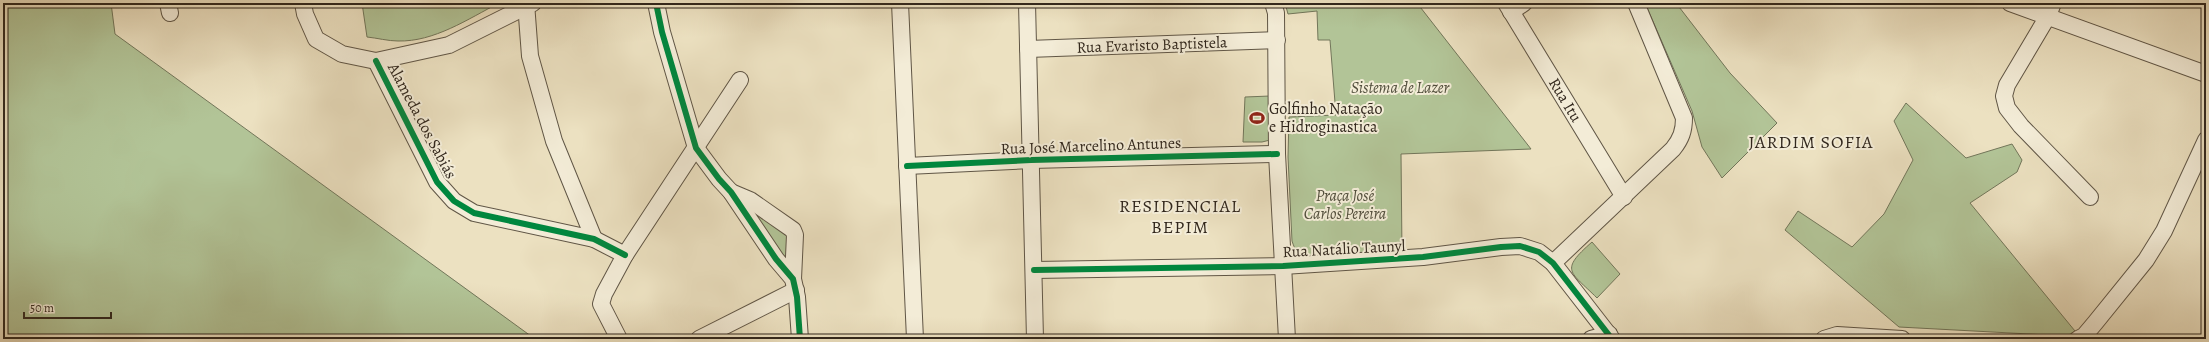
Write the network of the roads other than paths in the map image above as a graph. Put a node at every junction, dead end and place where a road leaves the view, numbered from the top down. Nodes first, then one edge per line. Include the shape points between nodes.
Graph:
1 (303, 3) edge
2 (656, 3) edge
3 (900, 3) edge
4 (1027, 3) edge
5 (1273, 3) edge
6 (1636, 3) edge
7 (2010, 3) edge
8 (528, 4) edge
9 (1514, 6) edge
10 (2050, 10) edge
11 (1277, 40) junction
12 (1028, 49) junction
13 (376, 61) junction
14 (2206, 74) edge
15 (740, 80) dead end
16 (2206, 140) edge
17 (696, 148) junction
18 (1277, 154) junction
19 (1031, 160) junction
20 (907, 166) junction
21 (732, 192) junction
22 (1624, 196) junction
23 (2090, 197) dead end
24 (594, 239) junction
25 (625, 255) junction
26 (1553, 263) junction
27 (1283, 266) junction
28 (1034, 270) junction
29 (794, 284) junction
30 (1611, 337) edge
31 (2083, 338) edge
32 (619, 339) edge
33 (699, 339) edge
34 (800, 339) edge
35 (915, 339) edge
36 (1035, 339) edge
37 (1287, 339) edge
38 (1592, 339) edge
39 (1824, 339) edge
40 (1902, 339) edge

1 - 13 street via 316,39 342,54
2 - 17 street
3 - 20 street
4 - 12 street
5 - 11 street
6 - 22 street via 1684,118 1684,129 1674,149
7 - 10 street
8 - 13 street via 449,46
8 - 24 street via 530,56 554,141
9 - 22 street, Rua Itu
10 - 14 street
10 - 23 street via 2007,85 2004,96 2007,108 2021,126
11 - 12 street, Rua Evaristo Baptistela
11 - 18 street
12 - 19 street
13 - 24 street, Alameda dos Sabiás via 436,182 454,201 474,212
15 - 17 street
16 - 31 street via 2164,231 2146,260
17 - 21 street via 718,179
17 - 25 street
18 - 19 street, Rua José Marcelino Antunes
18 - 27 street
19 - 20 street, Rua José Marcelino Antunes
19 - 28 street
20 - 35 street
21 - 29 street
21 - 29 street via 750,200 793,230
22 - 26 street
24 - 25 street, Alameda dos Sabiás
25 - 32 street via 601,304
26 - 27 street, Rua Natálio Taunyl via 1530,248 1501,247 1423,257
26 - 30 street, Rua Natálio Taunyl
27 - 28 street, Rua Natálio Taunyl
27 - 37 street
28 - 36 street
29 - 33 street
29 - 34 street
30 - 38 street
39 - 40 street via 1837,335

